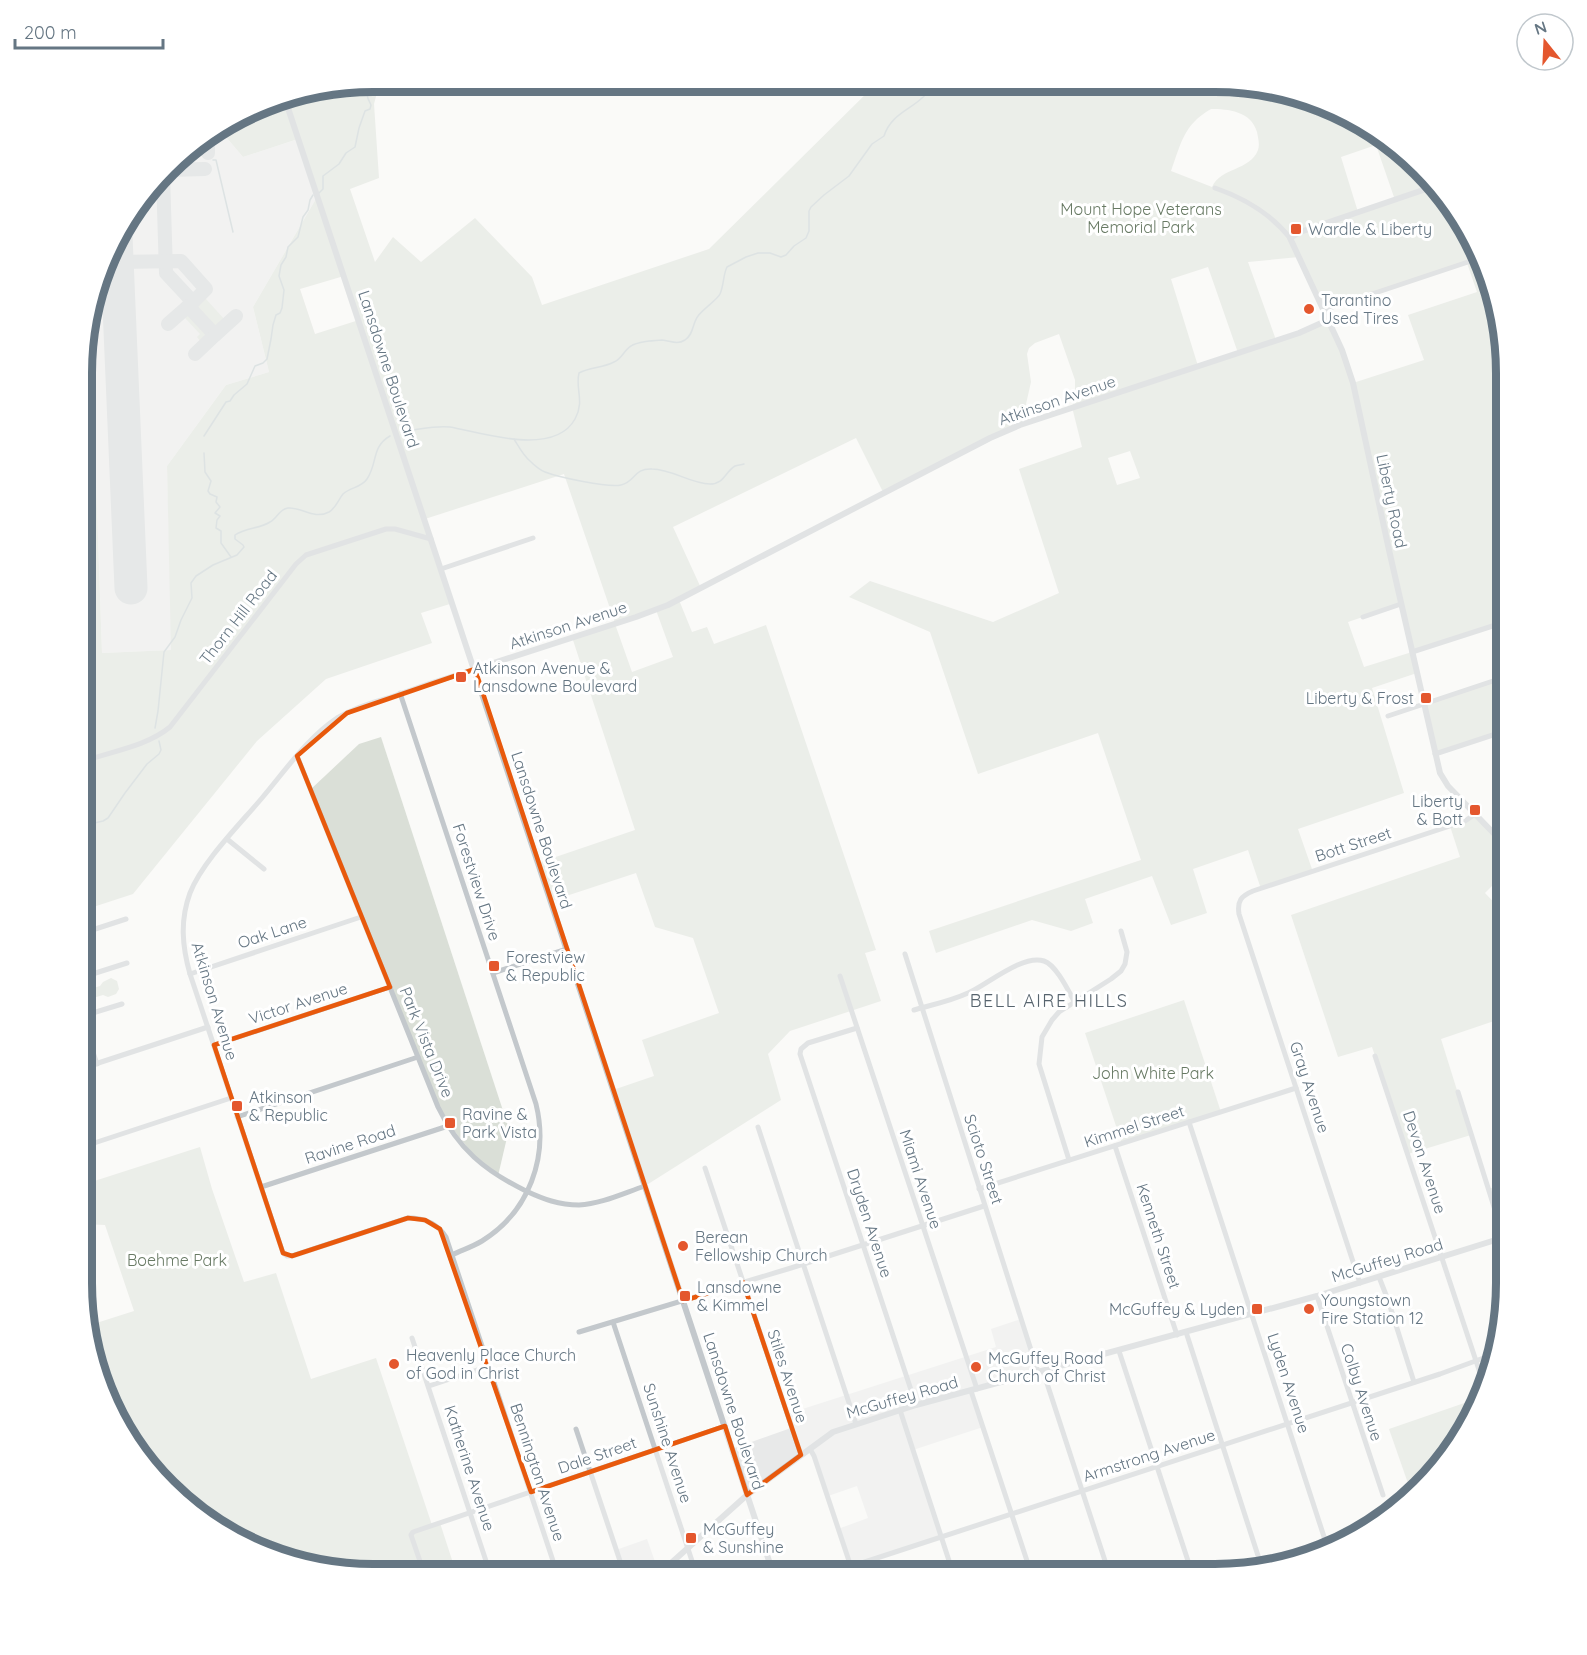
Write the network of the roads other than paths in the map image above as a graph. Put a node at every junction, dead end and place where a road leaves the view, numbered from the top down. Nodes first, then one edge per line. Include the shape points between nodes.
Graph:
1 (287, 105) edge
2 (1215, 188) dead end
3 (1427, 189) edge
4 (1290, 238) junction
5 (1472, 261) edge
6 (1324, 310) junction
7 (1328, 320) junction
8 (533, 538) dead end
9 (431, 539) junction
10 (441, 569) junction
11 (1401, 604) junction
12 (1364, 616) dead end
13 (1496, 625) edge
14 (1412, 652) junction
15 (475, 669) junction
16 (1496, 680) edge
17 (400, 693) junction
18 (1424, 704) junction
19 (1388, 716) dead end
20 (1496, 734) edge
21 (1435, 754) junction
22 (297, 756) junction
23 (92, 758) edge
24 (1474, 814) junction
25 (1496, 836) edge
26 (227, 839) junction
27 (264, 869) dead end
28 (1240, 899) joint
29 (362, 917) junction
30 (126, 919) dead end
31 (92, 930) edge
32 (1121, 932) dead end
33 (567, 949) junction
34 (905, 954) dead end
35 (127, 963) dead end
36 (493, 973) junction
37 (92, 974) edge
38 (190, 974) junction
39 (840, 976) dead end
40 (390, 987) junction
41 (1074, 1001) junction
42 (122, 1004) dead end
43 (921, 1008) junction
44 (914, 1010) dead end
45 (92, 1013) edge
46 (208, 1027) junction
47 (857, 1028) junction
48 (214, 1045) junction
49 (92, 1049) edge
50 (1375, 1056) dead end
51 (418, 1057) junction
52 (97, 1064) junction
53 (92, 1065) edge
54 (1296, 1089) junction
55 (1458, 1092) dead end
56 (231, 1098) junction
57 (237, 1117) junction
58 (1189, 1122) junction
59 (448, 1126) junction
60 (758, 1127) dead end
61 (92, 1144) edge
62 (1115, 1146) junction
63 (1070, 1160) junction
64 (705, 1168) dead end
65 (645, 1185) junction
66 (261, 1188) junction
67 (979, 1189) junction
68 (527, 1191) junction
69 (984, 1206) junction
70 (1496, 1211) edge
71 (922, 1225) junction
72 (1496, 1242) edge
73 (862, 1244) junction
74 (452, 1255) junction
75 (285, 1256) joint
76 (1442, 1257) junction
77 (803, 1264) junction
78 (1379, 1276) junction
79 (743, 1282) junction
80 (1360, 1283) junction
81 (1317, 1296) junction
82 (683, 1301) junction
83 (1252, 1315) junction
84 (614, 1322) junction
85 (579, 1332) dead end
86 (1186, 1332) junction
87 (1177, 1335) junction
88 (412, 1338) dead end
89 (1119, 1351) junction
90 (1485, 1358) edge
91 (1476, 1362) junction
92 (489, 1366) junction
93 (1040, 1372) junction
94 (1480, 1374) edge
95 (1414, 1382) junction
96 (429, 1386) junction
97 (974, 1390) junction
98 (1352, 1403) junction
99 (916, 1405) junction
100 (900, 1410) junction
101 (856, 1424) junction
102 (1288, 1424) junction
103 (724, 1426) junction
104 (576, 1429) dead end
105 (1222, 1445) junction
106 (656, 1449) junction
107 (810, 1449) junction
108 (801, 1455) junction
109 (1157, 1467) junction
110 (591, 1472) junction
111 (1082, 1491) junction
112 (531, 1492) junction
113 (747, 1495) junction
114 (1383, 1495) dead end
115 (470, 1512) junction
116 (1011, 1514) junction
117 (941, 1537) junction
118 (1325, 1541) edge
119 (688, 1548) junction
120 (1259, 1560) edge
121 (421, 1564) edge
122 (487, 1564) edge
123 (554, 1564) edge
124 (621, 1564) edge
125 (670, 1564) edge
126 (693, 1564) edge
127 (770, 1564) edge
128 (850, 1564) edge
129 (868, 1564) edge
130 (950, 1564) edge
131 (1028, 1564) edge
132 (1106, 1564) edge
133 (1189, 1564) edge

1 - 9 street, Lansdowne Boulevard
2 - 4 street, Liberty Road via 1252,204
3 - 4 street
4 - 6 street, Liberty Road
5 - 6 street
6 - 7 street, Liberty Road
7 - 11 street, Liberty Road via 1353,383
7 - 15 street, Atkinson Avenue via 1020,425 668,605
8 - 10 street
9 - 10 street, Lansdowne Boulevard
9 - 23 street, Thorn Hill Road via 386,529 306,555 170,727 147,740
10 - 15 street, Lansdowne Boulevard
11 - 12 street
11 - 14 street, Liberty Road
13 - 14 street
14 - 18 street, Liberty Road
15 - 17 street, Atkinson Avenue
15 - 33 street, Lansdowne Boulevard
16 - 18 street
17 - 22 street, Atkinson Avenue via 337,718
17 - 36 street, Forestview Drive
18 - 19 street
18 - 21 street, Liberty Road
20 - 21 street
21 - 24 street, Liberty Road via 1446,783
22 - 26 street, Atkinson Avenue
22 - 29 street, Park Vista Drive
24 - 25 street, Liberty Road
24 - 28 street, Bott Street via 1465,821 1253,891
26 - 27 street
26 - 38 street, Atkinson Avenue via 199,875 186,905 183,940
28 - 54 street, Gray Avenue via 1239,914
29 - 38 street, Oak Lane
29 - 40 street, Park Vista Drive
30 - 31 street
32 - 41 street via 1127,952 1124,967 1112,979
33 - 36 street
33 - 65 street, Lansdowne Boulevard
34 - 43 street, Scioto Street
35 - 37 street
36 - 68 street, Forestview Drive via 539,1116 538,1161
38 - 46 street, Atkinson Avenue
39 - 47 street, Miami Avenue
40 - 48 street, Victor Avenue
40 - 51 street, Park Vista Drive
41 - 43 street via 1052,966 1037,960 1012,967 967,993
41 - 63 street via 1052,1020 1044,1032 1039,1053 1039,1064
42 - 45 street
43 - 44 street
43 - 67 street, Scioto Street
46 - 48 street, Atkinson Avenue
46 - 52 street
47 - 71 street, Miami Avenue
47 - 73 street, Dryden Avenue via 811,1041 800,1054
48 - 56 street, Atkinson Avenue
49 - 52 street
50 - 76 street, Devon Avenue
51 - 57 street
51 - 59 street, Park Vista Drive
52 - 53 street
54 - 58 street, Kimmel Street
54 - 80 street, Gray Avenue
55 - 70 street
56 - 57 street, Atkinson Avenue
56 - 61 street
57 - 66 street, Atkinson Avenue
58 - 62 street, Kimmel Street
58 - 83 street, Lyden Avenue
59 - 66 street, Ravine Road
59 - 68 street, Park Vista Drive via 479,1162
60 - 77 street
62 - 63 street, Kimmel Street
62 - 87 street, Kenneth Street
63 - 67 street, Kimmel Street
64 - 79 street, Stiles Avenue
65 - 68 street, Park Vista Drive via 580,1205 552,1202
65 - 82 street, Lansdowne Boulevard
66 - 75 street, Atkinson Avenue
67 - 69 street, Scioto Street
68 - 74 street, Forestview Drive via 498,1230
69 - 71 street
69 - 93 street, Scioto Street
71 - 73 street
71 - 97 street, Miami Avenue
72 - 76 street, McGuffey Road
73 - 77 street
73 - 99 street, Dryden Avenue
74 - 75 street, Bennington Avenue via 440,1229 416,1218
74 - 92 street, Bennington Avenue
76 - 78 street, McGuffey Road
76 - 91 street, Devon Avenue
77 - 79 street
77 - 101 street
78 - 80 street, McGuffey Road
78 - 95 street
79 - 82 street
79 - 108 street, Stiles Avenue
80 - 81 street, McGuffey Road
81 - 83 street, McGuffey Road
81 - 98 street, Colby Avenue
82 - 84 street
82 - 103 street, Lansdowne Boulevard
83 - 86 street, McGuffey Road
83 - 102 street, Lyden Avenue
84 - 85 street
84 - 106 street, Sunshine Avenue
86 - 87 street, McGuffey Road
86 - 105 street
87 - 89 street, McGuffey Road
88 - 96 street, Katherine Avenue
89 - 93 street, McGuffey Road
89 - 109 street
90 - 91 street, Armstrong Avenue
91 - 94 street, Devon Avenue
91 - 95 street, Armstrong Avenue
92 - 96 street
92 - 112 street, Bennington Avenue
93 - 97 street, McGuffey Road
93 - 111 street, Scioto Street
95 - 98 street, Armstrong Avenue
96 - 115 street, Katherine Avenue
97 - 99 street, McGuffey Road
97 - 116 street, Miami Avenue
98 - 102 street, Armstrong Avenue
98 - 114 street, Colby Avenue
99 - 100 street, McGuffey Road
100 - 101 street, McGuffey Road
100 - 117 street
101 - 107 street, McGuffey Road via 833,1432
102 - 105 street, Armstrong Avenue
102 - 118 street, Lyden Avenue
103 - 106 street, Dale Street
103 - 113 street, Lansdowne Boulevard
104 - 110 street
105 - 109 street, Armstrong Avenue
105 - 120 street
106 - 110 street, Dale Street
106 - 119 street, Sunshine Avenue
107 - 108 street, McGuffey Road
107 - 128 street
108 - 113 street, McGuffey Road
109 - 111 street, Armstrong Avenue
109 - 133 street
110 - 112 street, Dale Street
110 - 124 street
111 - 116 street, Armstrong Avenue
111 - 132 street, Scioto Street
112 - 115 street, Dale Street
112 - 123 street, Bennington Avenue
113 - 119 street, McGuffey Road
113 - 127 street, Lansdowne Boulevard
115 - 121 street, Dale Street via 413,1532
115 - 122 street, Katherine Avenue
116 - 117 street, Armstrong Avenue
116 - 131 street, Miami Avenue
117 - 129 street, Armstrong Avenue
117 - 130 street
119 - 125 street, McGuffey Road
119 - 126 street, Sunshine Avenue

